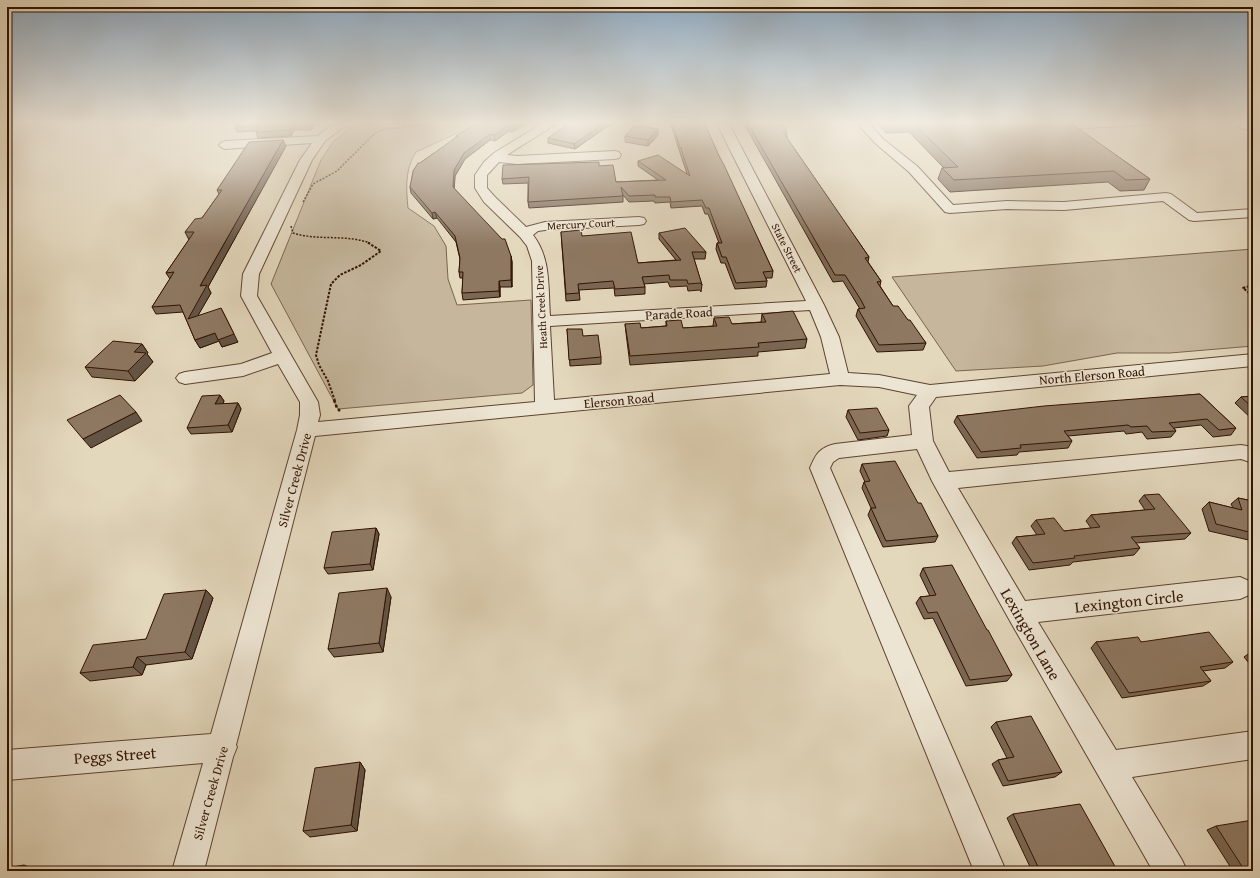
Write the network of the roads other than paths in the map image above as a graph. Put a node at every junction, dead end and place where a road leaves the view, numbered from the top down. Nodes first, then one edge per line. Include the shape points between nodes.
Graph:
1 (305, 163) edge
2 (489, 163) edge
3 (743, 163) edge
4 (906, 163) edge
5 (1154, 188) dead end
6 (1166, 197) junction
7 (1253, 213) edge
8 (639, 221) dead end
9 (525, 234) junction
10 (816, 305) junction
11 (542, 321) junction
12 (282, 356) junction
13 (1253, 360) edge
14 (185, 378) dead end
15 (840, 379) junction
16 (930, 391) junction
17 (545, 407) junction
18 (308, 430) junction
19 (922, 441) junction
20 (1253, 455) edge
21 (943, 481) junction
22 (1240, 588) dead end
23 (1018, 613) junction
24 (1253, 745) edge
25 (223, 747) junction
26 (7, 766) edge
27 (1109, 766) junction
28 (188, 871) edge
29 (990, 871) edge
30 (1171, 871) edge

1 - 12 street, Silver Creek Drive via 251,274 249,296
2 - 9 street, Heath Creek Drive via 481,175 481,188
3 - 10 street, State Street
4 - 6 street via 950,209 1007,205 1064,206
5 - 6 street
6 - 7 street via 1194,217
8 - 9 street, Mercury Court via 545,226 534,228
9 - 11 street, Heath Creek Drive via 534,246 539,261
10 - 11 street, Parade Road
10 - 15 street, State Street via 830,337
11 - 17 street, Heath Creek Drive
12 - 14 street via 243,370
12 - 18 street, Silver Creek Drive via 309,402
13 - 16 street, North Elerson Road
15 - 16 street, Elerson Road via 879,381
15 - 17 street, Elerson Road
16 - 19 street, Lexington Lane via 919,406
17 - 18 street, Elerson Road
18 - 25 street, Silver Creek Drive
19 - 21 street, Lexington Lane
19 - 29 street via 835,450 825,458 820,468
20 - 21 street via 1241,452
21 - 23 street, Lexington Lane
22 - 23 street, Lexington Circle
23 - 27 street, Lexington Lane
24 - 27 street
25 - 26 street, Peggs Street
25 - 28 street, Silver Creek Drive
27 - 30 street, Lexington Lane

